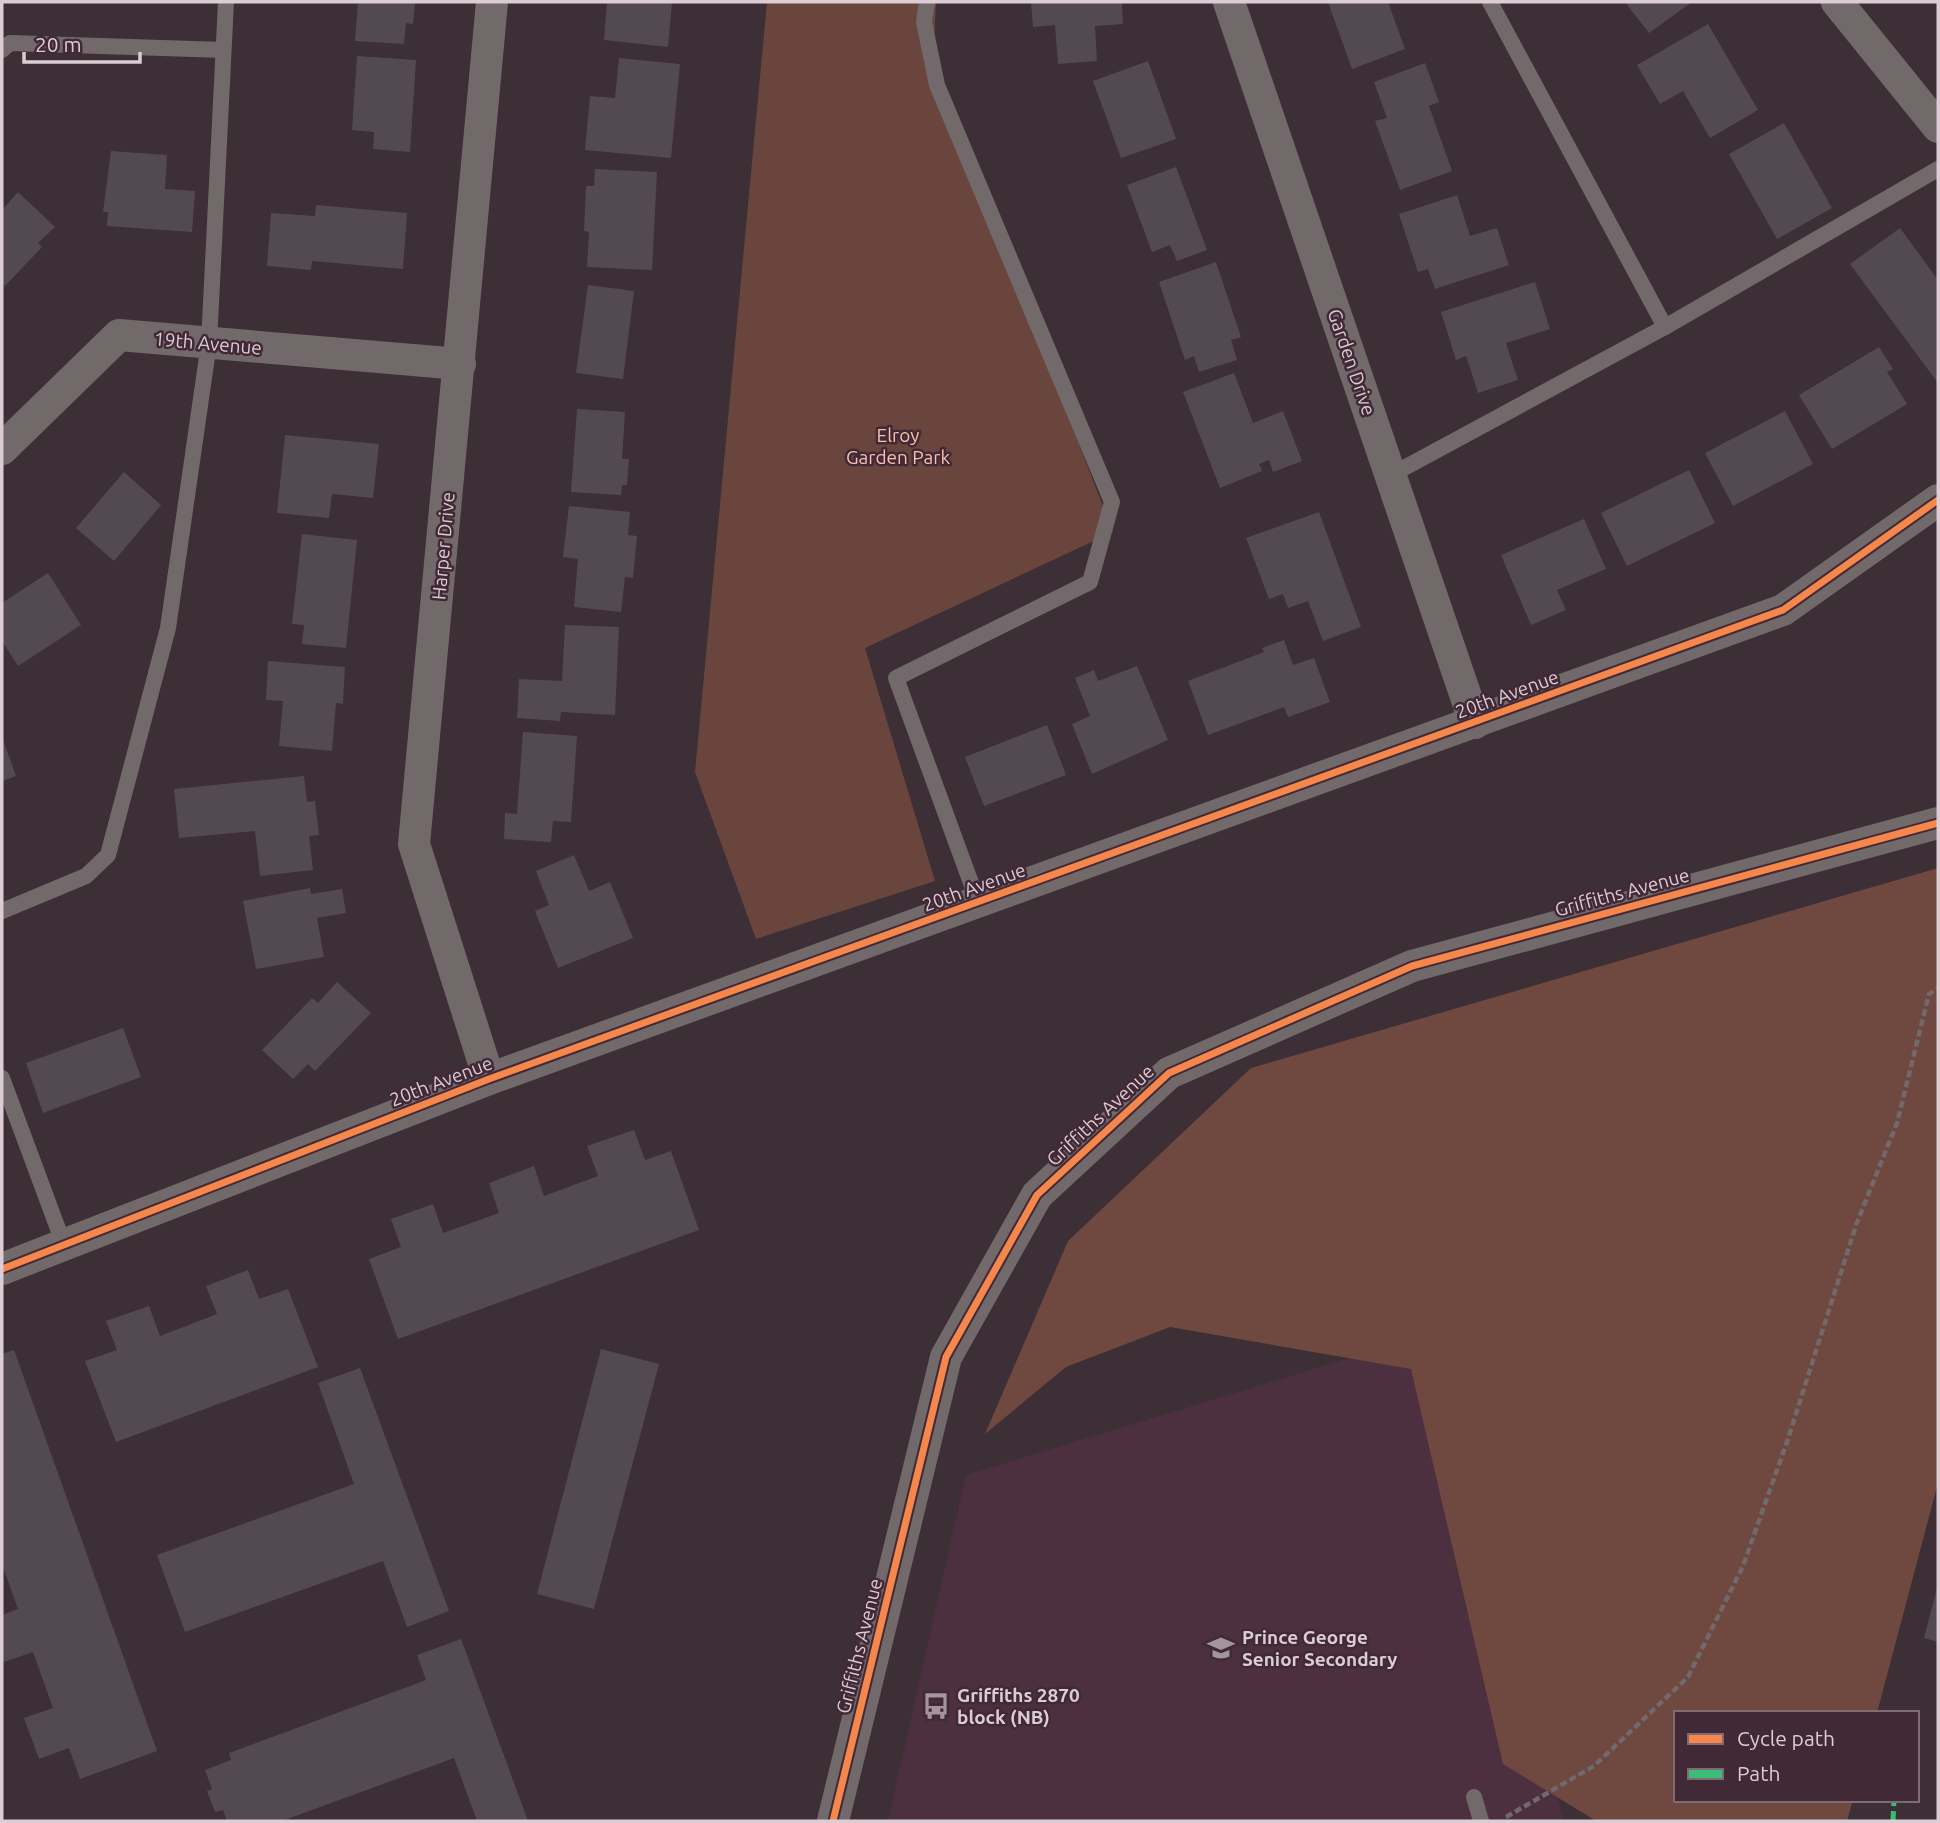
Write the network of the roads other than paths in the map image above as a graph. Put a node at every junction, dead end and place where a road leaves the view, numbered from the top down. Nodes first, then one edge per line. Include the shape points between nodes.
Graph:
1 (226, 2) edge
2 (492, 2) edge
3 (927, 2) edge
4 (1229, 2) edge
5 (1490, 2) edge
6 (1837, 2) edge
7 (2, 50) edge
8 (223, 50) junction
9 (1938, 127) edge
10 (1938, 169) edge
11 (1665, 327) junction
12 (209, 343) junction
13 (460, 364) junction
14 (2, 449) edge
15 (1391, 475) junction
16 (1938, 500) edge
17 (1475, 723) junction
18 (1938, 823) edge
19 (978, 902) junction
20 (2, 911) edge
21 (2, 1078) edge
22 (489, 1079) junction
23 (64, 1245) junction
24 (2, 1269) edge
25 (1474, 1797) dead end
26 (833, 1821) edge
27 (1481, 1821) edge

1 - 8 lane
2 - 13 street, Harper Drive
3 - 19 lane via 924,22 937,85 1112,502 1090,582 896,678
4 - 15 street, Garden Drive
5 - 11 lane
6 - 9 street
7 - 8 lane via 10,43
8 - 12 lane
10 - 11 lane
11 - 15 lane
12 - 13 street, 19th Avenue
12 - 14 street, 19th Avenue via 119,335
12 - 20 lane via 168,628 108,855 86,876
13 - 22 street, Harper Drive via 414,844
15 - 17 street, Garden Drive
16 - 17 street, 20th Avenue via 1783,610
17 - 19 street, 20th Avenue
18 - 26 street, Griffiths Avenue via 1412,966 1169,1073 1037,1195 946,1357
19 - 22 street, 20th Avenue
21 - 23 lane
22 - 23 street, 20th Avenue
23 - 24 street, 20th Avenue
25 - 27 lane

